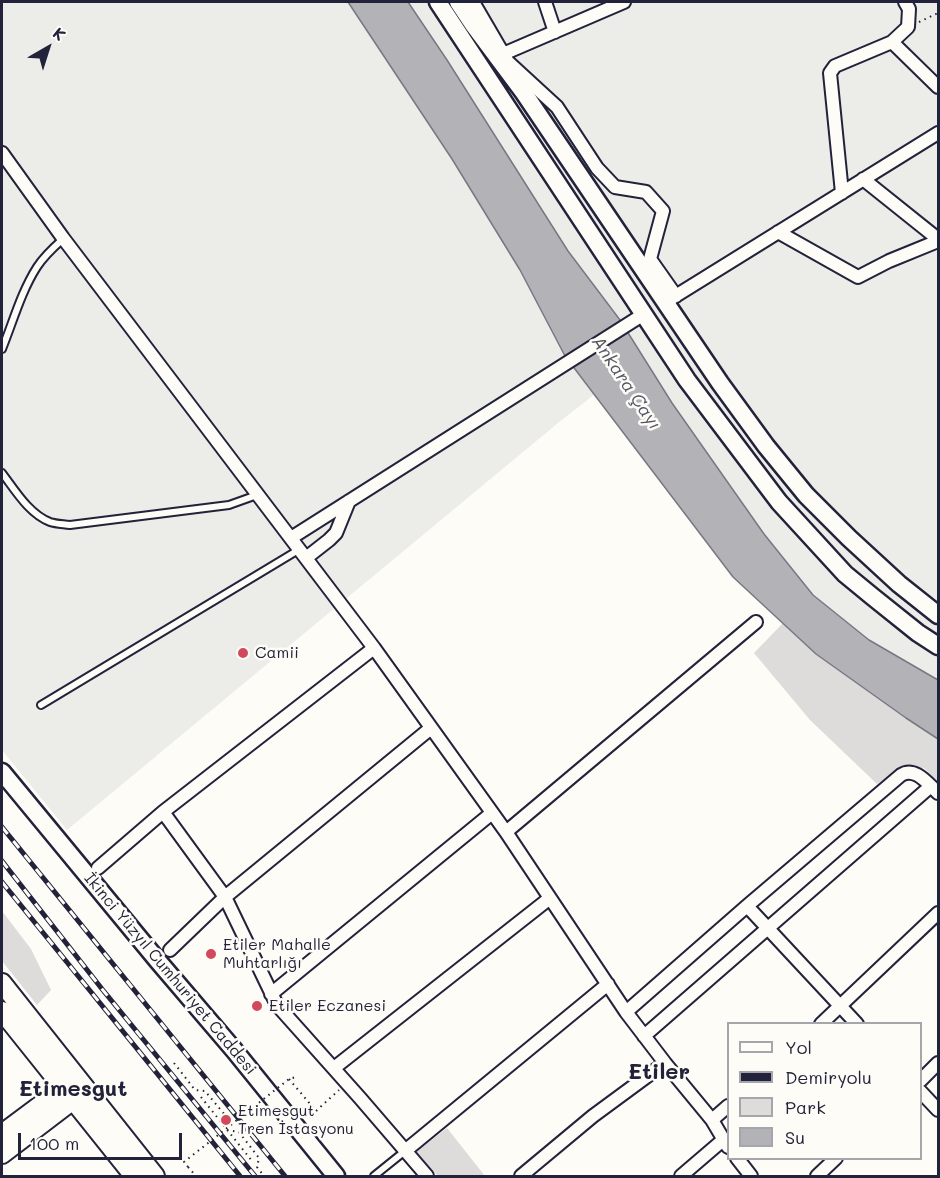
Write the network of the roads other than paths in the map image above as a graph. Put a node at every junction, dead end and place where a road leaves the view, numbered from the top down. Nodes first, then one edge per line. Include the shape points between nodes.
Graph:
1 (438, 2) edge
2 (458, 2) edge
3 (473, 2) edge
4 (545, 2) edge
5 (624, 2) edge
6 (905, 2) edge
7 (555, 32) junction
8 (892, 42) junction
9 (503, 54) junction
10 (939, 87) edge
11 (939, 133) edge
12 (2, 153) edge
13 (863, 179) junction
14 (842, 193) junction
15 (778, 232) junction
16 (63, 238) junction
17 (939, 240) edge
18 (671, 299) junction
19 (644, 314) junction
20 (2, 350) edge
21 (2, 473) edge
22 (257, 495) junction
23 (349, 501) junction
24 (291, 537) junction
25 (303, 553) junction
26 (939, 615) edge
27 (756, 622) dead end
28 (939, 646) edge
29 (374, 648) junction
30 (41, 705) dead end
31 (431, 728) junction
32 (2, 772) edge
33 (935, 789) edge
34 (163, 812) junction
35 (492, 813) junction
36 (506, 832) junction
37 (98, 867) dead end
38 (225, 897) junction
39 (550, 898) junction
40 (747, 906) junction
41 (939, 913) edge
42 (768, 928) junction
43 (170, 950) dead end
44 (2, 984) edge
45 (608, 984) junction
46 (271, 994) junction
47 (841, 1006) junction
48 (2, 1011) edge
49 (626, 1012) junction
50 (822, 1022) edge
51 (856, 1022) edge
52 (645, 1036) junction
53 (665, 1063) junction
54 (939, 1063) edge
55 (334, 1068) junction
56 (922, 1080) edge
57 (74, 1089) junction
58 (922, 1092) edge
59 (727, 1108) edge
60 (939, 1110) edge
61 (712, 1120) junction
62 (2, 1134) edge
63 (726, 1143) edge
64 (405, 1151) junction
65 (2, 1154) edge
66 (739, 1160) edge
67 (834, 1160) edge
68 (134, 1176) edge
69 (155, 1176) edge
70 (336, 1176) edge
71 (374, 1176) edge
72 (427, 1176) edge
73 (521, 1176) edge
74 (681, 1176) edge
75 (751, 1176) edge
76 (817, 1176) edge

1 - 19 main road
2 - 18 main road via 525,93 611,223
3 - 9 street
4 - 7 street
5 - 7 street
6 - 8 street via 909,9 908,27
7 - 9 street
8 - 10 street
8 - 14 street via 835,66 830,73
9 - 18 street via 557,107 597,168 615,187 646,192 663,211 650,259
11 - 13 street
12 - 16 street
13 - 14 street
13 - 17 street
14 - 15 street
15 - 17 street via 858,277
15 - 18 street
16 - 20 lane via 37,267
16 - 22 street
18 - 19 main road
18 - 26 main road via 720,383 806,495 899,584
19 - 23 street
19 - 28 main road via 687,380 779,502 845,574
21 - 22 lane via 42,518 70,525 229,505
22 - 24 street
23 - 24 street
23 - 25 street via 336,533
24 - 25 street
25 - 29 street
25 - 30 lane
27 - 36 street
29 - 31 street
29 - 34 street
31 - 35 street
31 - 38 street
32 - 70 main road, İkinci Yüzyıl Cumhuriyet Caddesi
33 - 40 street via 915,773 905,772
33 - 42 street
34 - 37 street
34 - 38 street
35 - 36 street
35 - 46 street
36 - 39 street
38 - 43 street
38 - 46 street
39 - 45 street
39 - 55 street
40 - 42 street
40 - 49 street
41 - 47 street
42 - 47 street
42 - 52 street
44 - 57 main road
45 - 49 street
45 - 64 street
46 - 55 street
47 - 50 street
47 - 51 street
48 - 57 main road
49 - 52 street
52 - 53 street
53 - 61 street
53 - 73 street
54 - 56 street
55 - 64 street
57 - 62 main road
57 - 65 main road
57 - 68 main road
57 - 69 main road
58 - 60 street
59 - 61 street
61 - 63 street
63 - 74 street
64 - 71 lane
64 - 72 street
66 - 75 street
67 - 76 street

